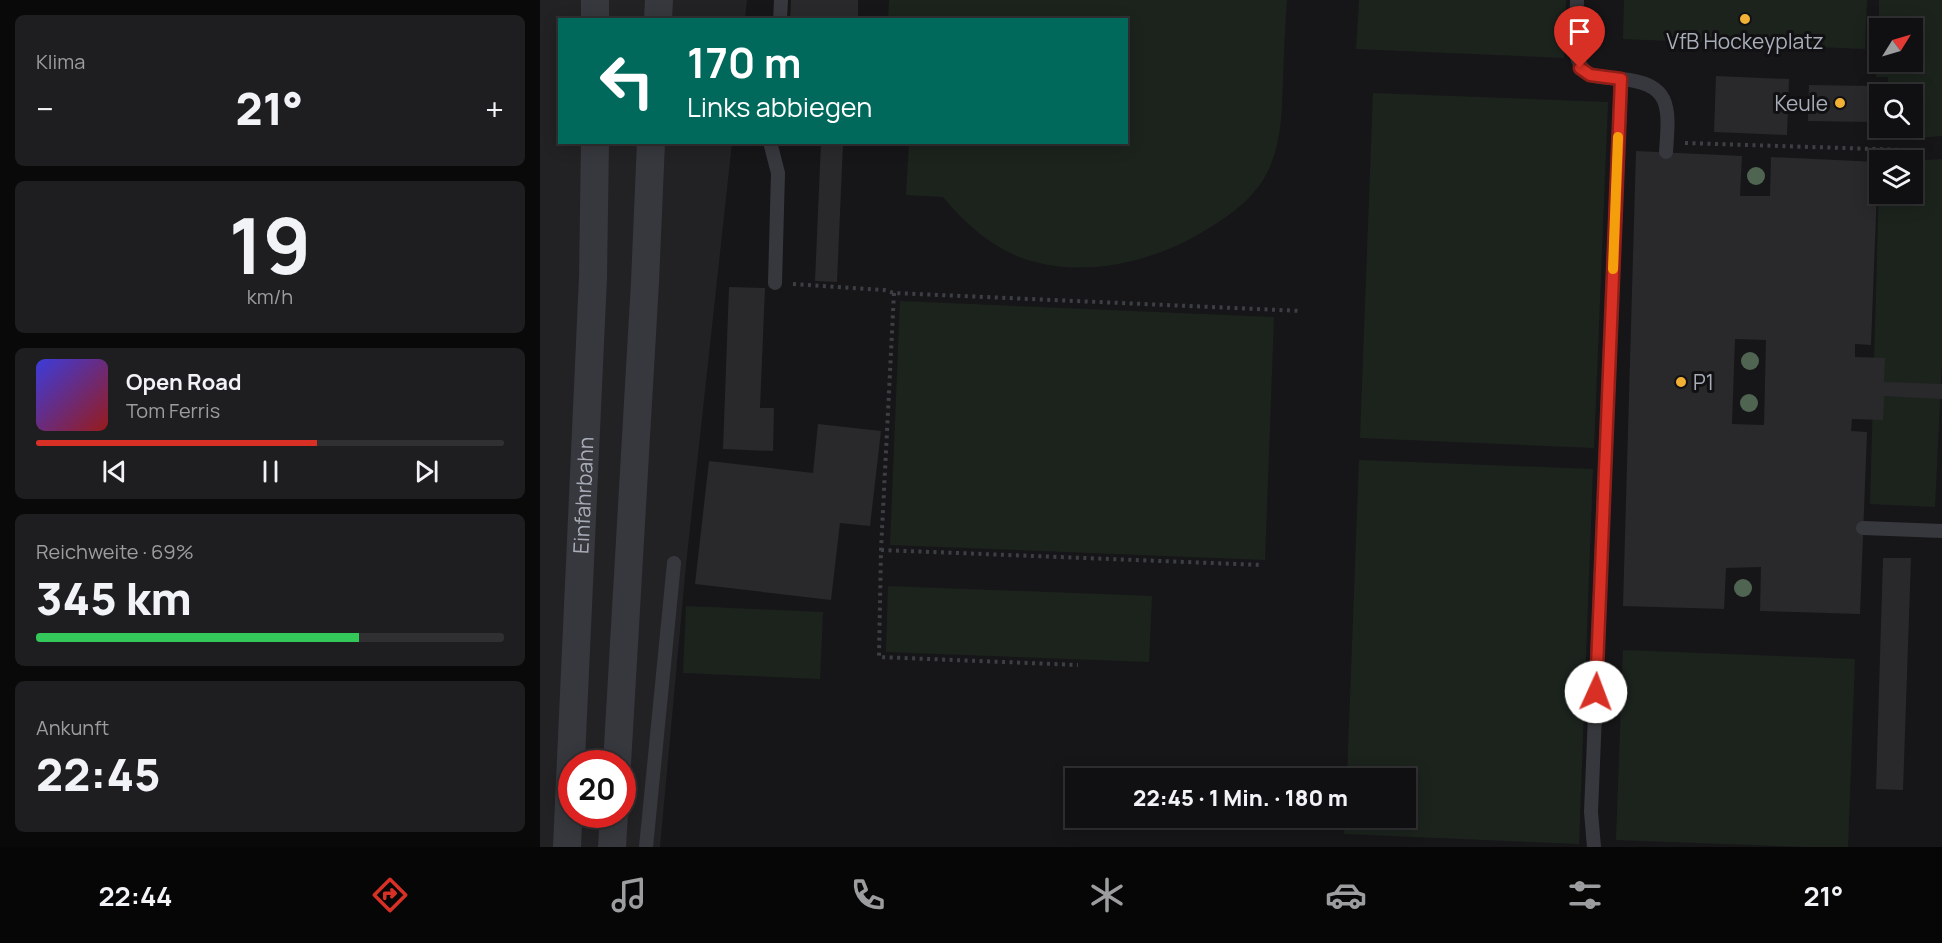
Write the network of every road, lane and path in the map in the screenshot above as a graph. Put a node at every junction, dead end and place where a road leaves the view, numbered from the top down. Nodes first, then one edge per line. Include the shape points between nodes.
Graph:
1 (595, 0) edge
2 (659, 0) edge
3 (781, 0) edge
4 (1577, 0) edge
5 (595, 18) edge
6 (658, 18) edge
7 (780, 18) edge
8 (1621, 79) junction
9 (595, 144) edge
10 (651, 144) edge
11 (771, 144) edge
12 (1667, 148) joint
13 (1906, 150) dead end
14 (774, 283) joint
15 (894, 293) junction
16 (1302, 311) dead end
17 (1863, 528) dead end
18 (1942, 531) edge
19 (881, 550) junction
20 (674, 563) dead end
21 (1262, 565) dead end
22 (1078, 665) dead end
23 (618, 750) edge
24 (613, 828) edge
25 (567, 847) edge
26 (612, 847) edge
27 (646, 847) edge
28 (1594, 847) edge

1 - 5 street
2 - 6 street
3 - 7 lane
4 - 8 lane via 1575,57 1580,68 1590,75
8 - 12 lane via 1649,84 1660,93 1668,107
8 - 28 lane via 1591,812
9 - 25 street, Einfahrbahn via 593,277
10 - 23 street
11 - 14 lane via 778,173
12 - 13 path
14 - 15 path
15 - 16 path
15 - 19 path
17 - 18 lane
19 - 21 path
19 - 22 path via 879,657
20 - 27 lane
24 - 26 street

